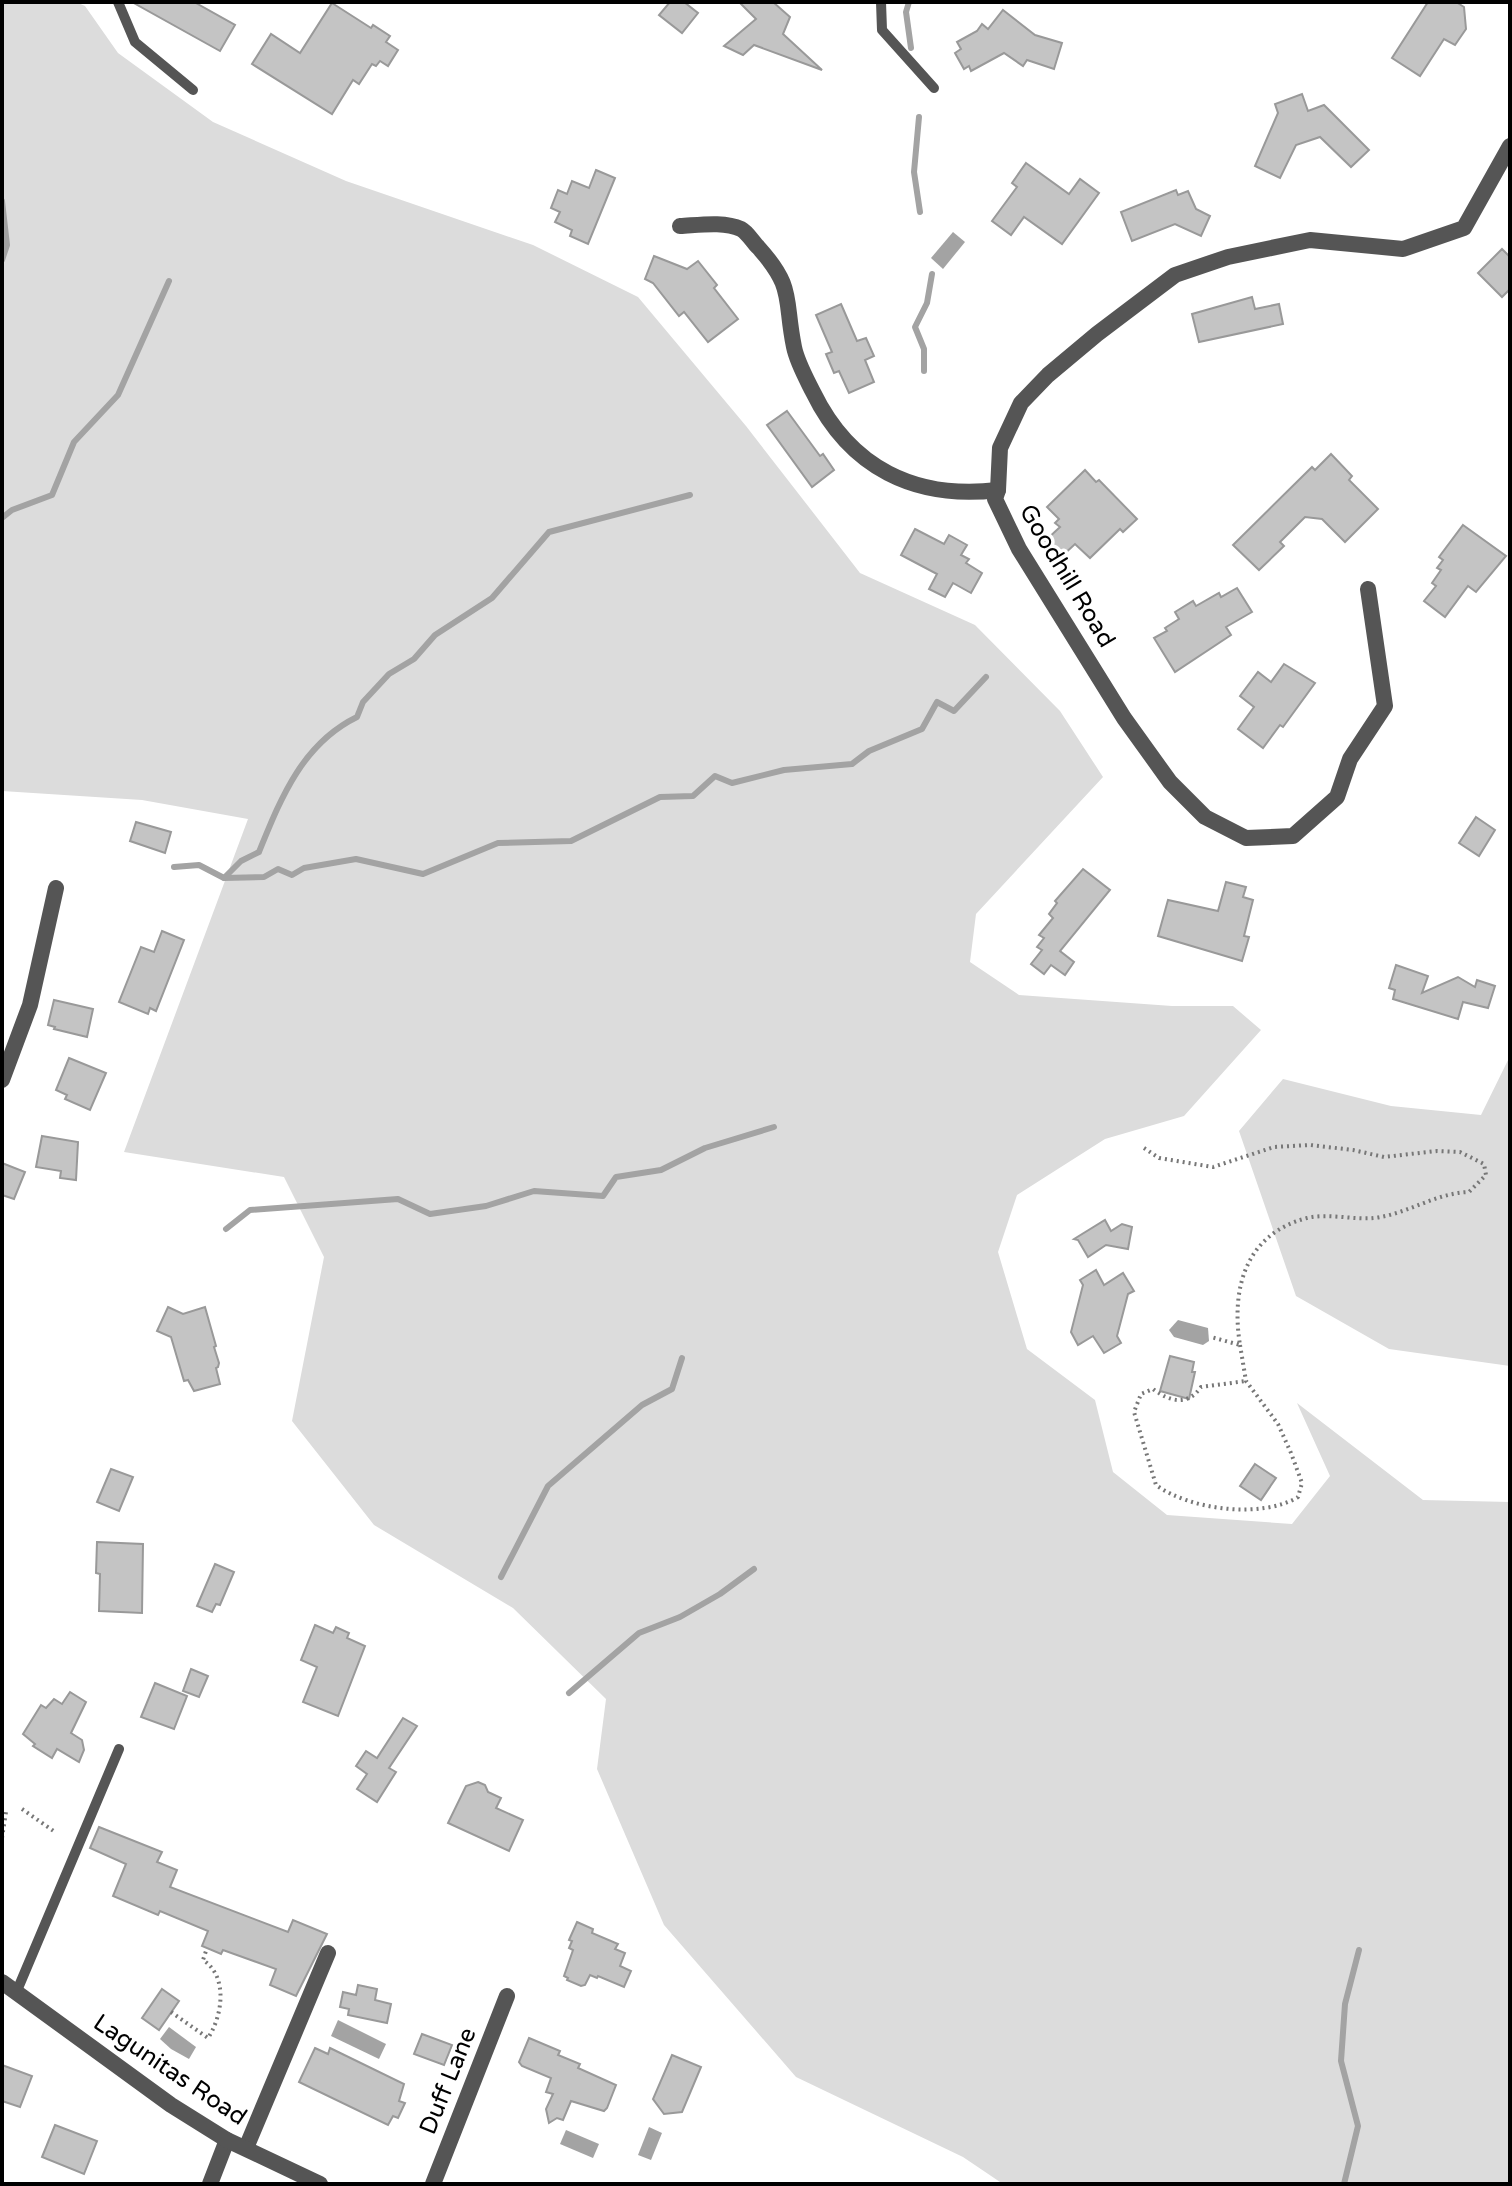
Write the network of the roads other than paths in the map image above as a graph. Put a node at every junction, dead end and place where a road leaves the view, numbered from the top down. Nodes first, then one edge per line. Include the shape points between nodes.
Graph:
1 (118, 2) edge
2 (881, 2) edge
3 (934, 88) dead end
4 (193, 90) dead end
5 (1510, 146) edge
6 (680, 226) dead end
7 (998, 490) junction
8 (1368, 589) dead end
9 (56, 888) dead end
10 (2, 1080) edge
11 (119, 1749) dead end
12 (328, 1953) dead end
13 (2, 1982) edge
14 (16, 1993) junction
15 (507, 1996) dead end
16 (227, 2140) junction
17 (246, 2148) junction
18 (210, 2184) edge
19 (320, 2184) edge
20 (433, 2184) edge

1 - 4 lane via 135,42
2 - 3 lane via 882,30
5 - 7 street, Goodhill Road via 1464,228 1403,249 1310,240 1228,257 1175,275 1097,334 1021,403 1000,448
6 - 7 street via 742,229 773,264 786,286 794,349 825,416 845,443 893,475 928,490
7 - 8 street, Goodhill Road via 995,499 1019,549 1133,731 1170,782 1205,817 1246,838 1293,836 1337,797 1350,759 1385,706
9 - 10 street via 30,1005
11 - 14 lane
12 - 17 street
13 - 14 street, Lagunitas Road
14 - 16 street, Lagunitas Road
15 - 20 street, Duff Lane
16 - 17 street, Lagunitas Road
16 - 18 street
17 - 19 street, Lagunitas Road

